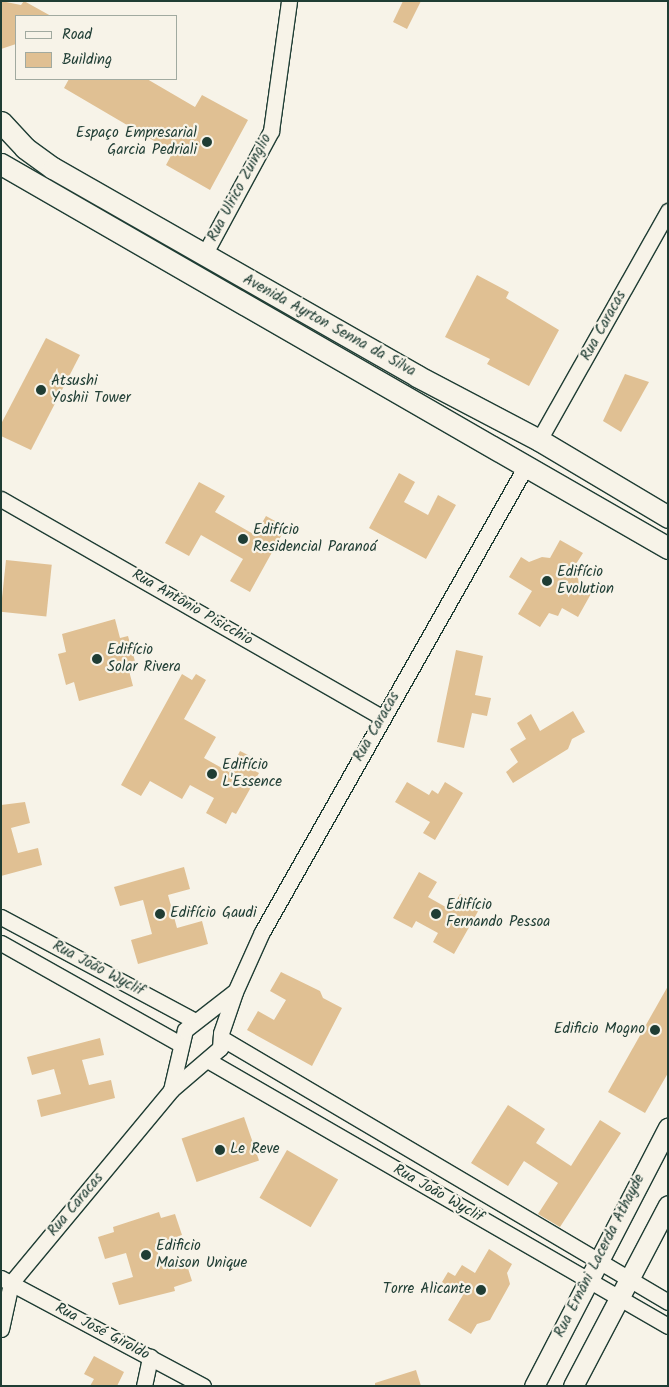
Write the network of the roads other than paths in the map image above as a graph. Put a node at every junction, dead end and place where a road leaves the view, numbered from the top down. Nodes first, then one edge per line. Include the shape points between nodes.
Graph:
1 (289, 1) edge
2 (1, 122) edge
3 (1, 164) edge
4 (668, 211) edge
5 (204, 255) junction
6 (539, 440) junction
7 (526, 466) junction
8 (1, 499) edge
9 (668, 517) edge
10 (668, 548) edge
11 (383, 718) junction
12 (1, 917) edge
13 (1, 942) edge
14 (235, 992) junction
15 (198, 1021) junction
16 (222, 1036) junction
17 (182, 1047) junction
18 (206, 1061) junction
19 (171, 1090) junction
20 (668, 1128) edge
21 (668, 1205) edge
22 (596, 1262) junction
23 (628, 1279) junction
24 (6, 1280) edge
25 (587, 1281) junction
26 (618, 1298) junction
27 (668, 1302) edge
28 (668, 1326) edge
29 (1, 1329) edge
30 (150, 1357) junction
31 (144, 1386) edge
32 (203, 1386) edge
33 (534, 1386) edge
34 (573, 1386) edge

1 - 5 street, Rua Ulrico Zuinglio via 271,131
2 - 5 main road, Avenida Ayrton Senna da Silva via 26,148 53,168
3 - 7 main road, Avenida Ayrton Senna da Silva
4 - 6 street, Rua Caracas
5 - 6 main road, Avenida Ayrton Senna da Silva via 417,376
6 - 9 main road, Avenida Ayrton Senna da Silva
7 - 10 main road, Avenida Ayrton Senna da Silva
7 - 11 street, Rua Caracas
8 - 11 street, Rua Antônio Pisicchio
11 - 14 street, Rua Caracas via 262,932
12 - 15 street, Rua João Wyclif
13 - 17 street, Rua João Wyclif
14 - 15 street, Rua Caracas
14 - 16 street, Rua Caracas
15 - 16 street, Rua João Wyclif via 213,1023
15 - 17 street, Rua Caracas via 185,1030
16 - 18 street, Rua Caracas via 220,1048
16 - 22 street, Rua João Wyclif
17 - 18 street, Rua João Wyclif via 190,1059
17 - 19 street, Rua Caracas
18 - 19 street, Rua Caracas
18 - 25 street, Rua João Wyclif
19 - 24 street, Rua Caracas
20 - 22 street, Rua Ernâni Lacerda Athayde
21 - 23 street
22 - 23 street, Rua João Wyclif
22 - 25 street, Rua Ernâni Lacerda Athayde
23 - 26 street
23 - 27 street, Rua João Wyclif
24 - 29 street, Rua Caracas
24 - 30 street, Rua José Giroldo
25 - 26 street, Rua João Wyclif
25 - 33 street, Rua Ernâni Lacerda Athayde
26 - 28 street, Rua João Wyclif
26 - 34 street
30 - 31 street
30 - 32 street, Rua José Giroldo

